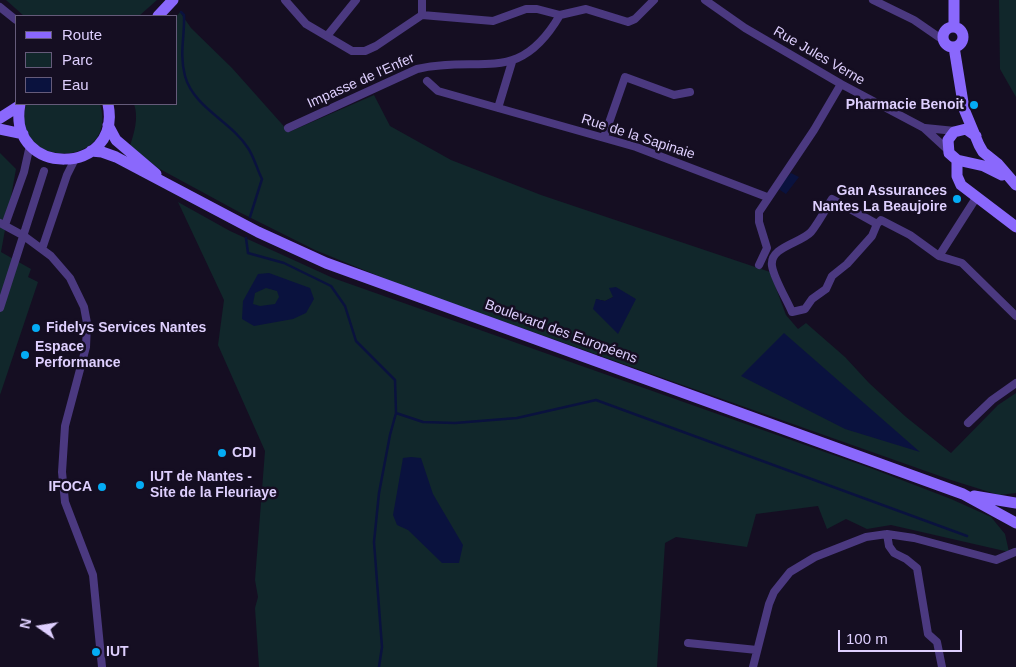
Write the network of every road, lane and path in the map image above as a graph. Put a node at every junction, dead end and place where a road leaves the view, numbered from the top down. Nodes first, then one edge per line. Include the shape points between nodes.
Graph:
1 (285, 0) edge
2 (356, 0) edge
3 (422, 0) edge
4 (654, 0) edge
5 (705, 0) edge
6 (873, 0) edge
7 (954, 0) edge
8 (170, 3) edge
9 (0, 7) edge
10 (159, 15) edge
11 (422, 15) junction
12 (560, 15) junction
13 (15, 19) edge
14 (954, 26) junction
15 (327, 36) junction
16 (943, 40) junction
17 (954, 47) junction
18 (512, 62) junction
19 (426, 81) dead end
20 (841, 84) junction
21 (690, 92) dead end
22 (20, 105) edge
23 (108, 105) edge
24 (498, 108) junction
25 (964, 109) junction
26 (0, 118) edge
27 (108, 125) junction
28 (288, 128) dead end
29 (924, 128) junction
30 (0, 129) edge
31 (957, 130) junction
32 (23, 134) junction
33 (604, 137) junction
34 (977, 140) junction
35 (30, 145) junction
36 (948, 150) junction
37 (91, 151) junction
38 (75, 159) junction
39 (962, 161) junction
40 (44, 171) dead end
41 (158, 178) junction
42 (1013, 182) edge
43 (767, 197) junction
44 (976, 198) junction
45 (3, 224) edge
46 (877, 224) junction
47 (1016, 226) edge
48 (24, 236) junction
49 (42, 249) junction
50 (939, 256) junction
51 (759, 265) dead end
52 (0, 308) edge
53 (1016, 316) edge
54 (1016, 383) edge
55 (968, 423) dead end
56 (963, 494) junction
57 (1016, 503) edge
58 (1016, 523) edge
59 (888, 534) junction
60 (1016, 551) edge
61 (688, 643) dead end
62 (757, 650) junction
63 (102, 667) edge
64 (753, 667) edge
65 (942, 667) edge

1 - 15 street via 306,24
2 - 15 street
3 - 11 street
4 - 12 street via 628,22 586,9
5 - 20 street, Rue Jules Verne via 745,28
6 - 16 street via 914,20
7 - 14 main road
8 - 10 main road
9 - 13 street
11 - 12 street via 493,21 526,9 538,9
11 - 15 street via 365,51 352,50
12 - 18 street via 543,39
14 - 16 main road via 945,31
14 - 17 main road via 962,31 964,38
16 - 17 main road
17 - 25 main road
18 - 24 street
18 - 28 street, Impasse de l'Enfer via 434,64 416,68
19 - 24 street, Rue de la Sapinaie via 438,91
20 - 29 street, Rue Jules Verne
20 - 43 street via 814,130
21 - 33 street via 674,95 625,78
22 - 26 main road
22 - 32 main road via 18,115
23 - 27 main road
24 - 33 street, Rue de la Sapinaie
25 - 31 main road
25 - 34 main road
27 - 37 main road via 105,135
27 - 41 main road via 116,140
29 - 31 street, Rue Jules Verne
29 - 36 street, Rue Jules Verne
30 - 32 main road
31 - 34 main road via 969,130
31 - 36 main road via 948,138
32 - 35 main road
33 - 43 street, Rue de la Sapinaie
34 - 39 main road via 976,155
34 - 42 main road via 983,152
35 - 38 main road via 47,157
35 - 45 street via 24,172
36 - 39 main road
37 - 38 main road
37 - 41 main road, Boulevard des Européens via 106,152
38 - 49 street via 63,184
39 - 42 main road via 984,166
39 - 44 main road via 959,181
40 - 48 street
41 - 56 main road, Boulevard des Européens via 258,232 335,266
43 - 51 street via 759,212 767,248
44 - 47 main road
44 - 50 street
45 - 48 street
46 - 46 street via 872,236 832,276 826,289 805,309 792,312 772,265 777,251 804,238 832,199
46 - 50 street via 881,220 910,235
48 - 49 street
48 - 52 street
49 - 63 street via 75,285 87,323 86,347 65,426 62,472 66,502 93,575
50 - 53 street via 962,263
54 - 55 street
56 - 57 main road, Boulevard des Européens
56 - 58 main road, Boulevard des Européens
59 - 60 street via 996,560
59 - 62 street via 866,538 815,557 790,572 779,584 769,604
59 - 65 street via 889,546 894,553 917,568 928,634 937,642
61 - 62 street
62 - 64 street

